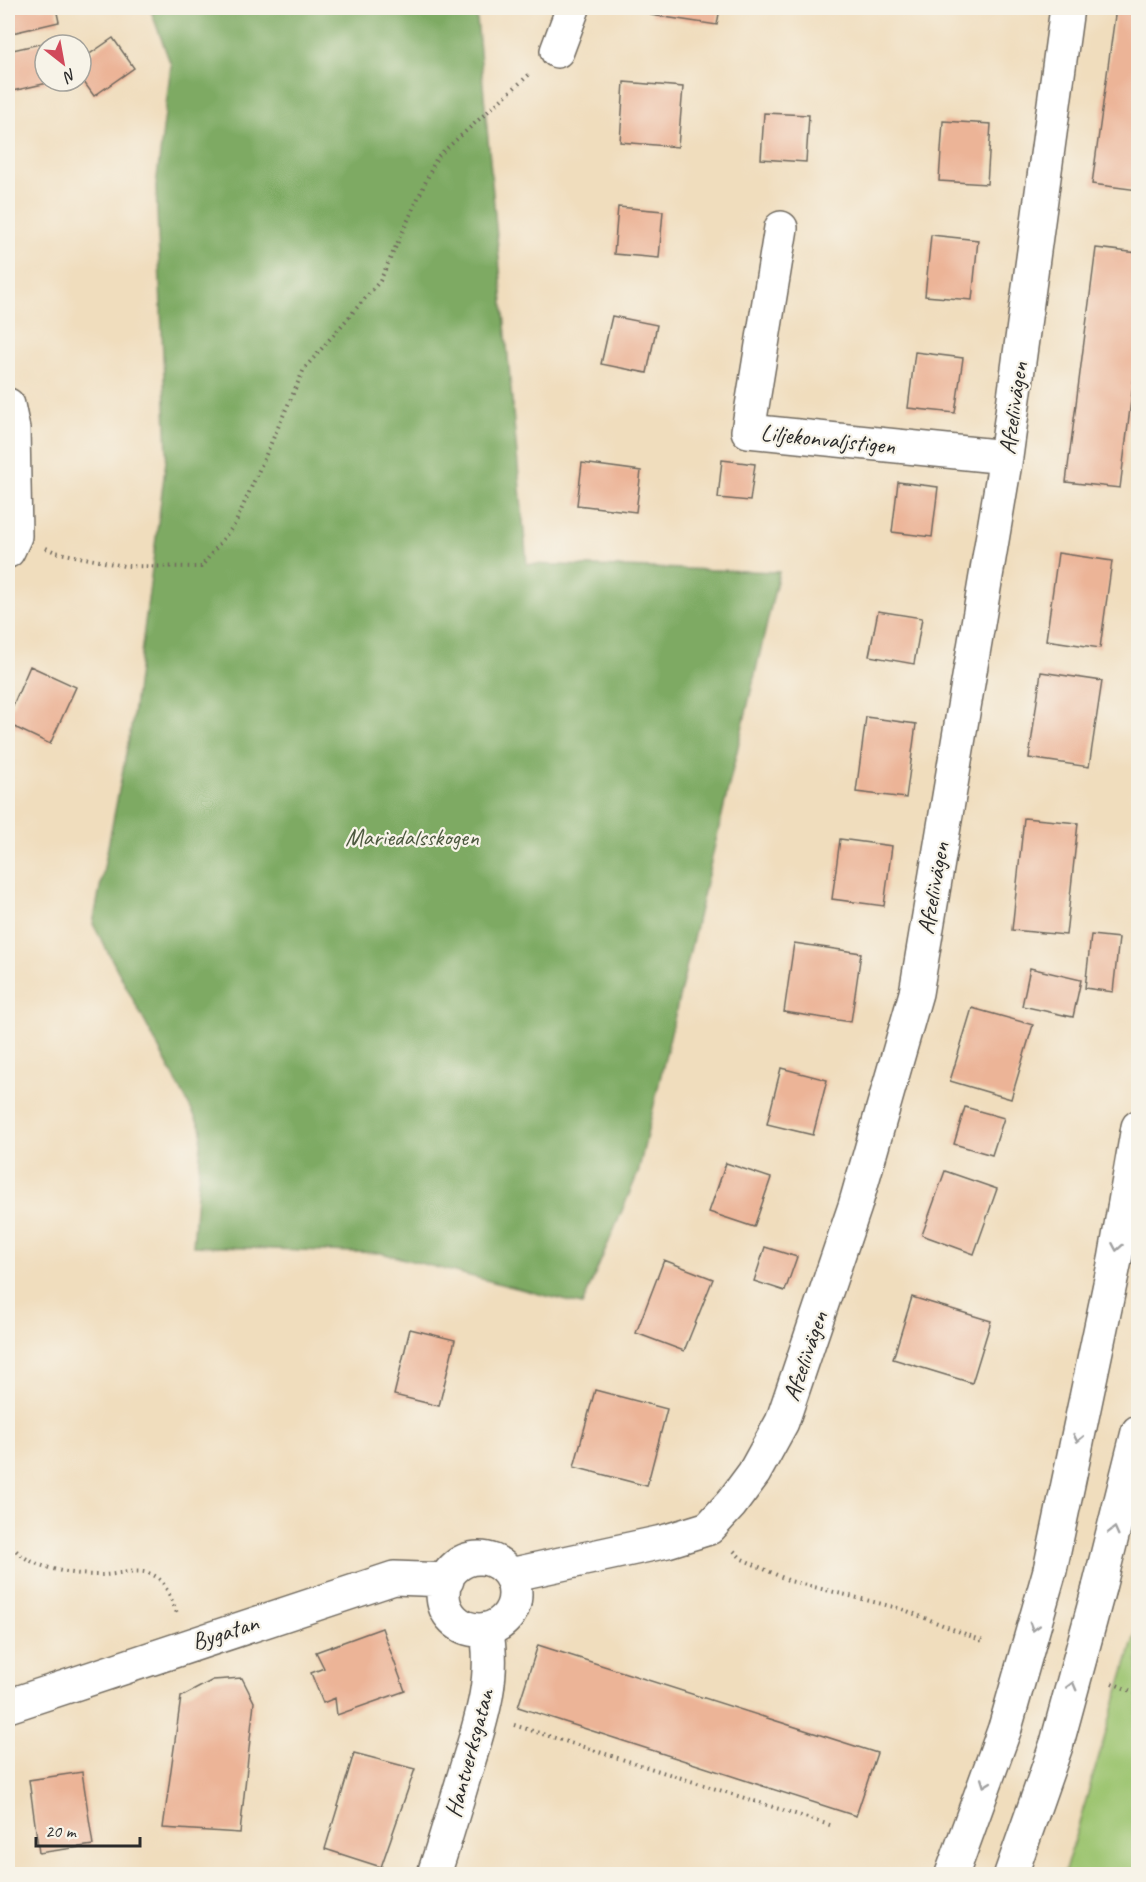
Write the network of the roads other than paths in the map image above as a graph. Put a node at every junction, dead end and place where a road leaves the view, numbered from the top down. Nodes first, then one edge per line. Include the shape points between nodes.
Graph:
1 (573, 8) edge
2 (1066, 8) edge
3 (556, 51) road end
4 (781, 228) dead end
5 (8, 405) edge
6 (1006, 457) junction
7 (11, 543) edge
8 (1138, 1127) edge
9 (1138, 1432) edge
10 (510, 1575) junction
11 (447, 1580) junction
12 (486, 1629) junction
13 (8, 1706) edge
14 (434, 1875) edge
15 (952, 1875) edge
16 (1011, 1875) edge

1 - 3 main road
2 - 6 main road, Afzeliivägen
4 - 6 main road, Liljekonvaljstigen via 748,431
5 - 7 main road via 13,429
6 - 10 main road, Afzeliivägen via 916,993 855,1206 782,1422 754,1473 709,1528
8 -> 15 main road, bridge via 1115,1260 1050,1570 1005,1728
16 -> 9 main road, bridge via 1057,1743
10 - 11 main road via 499,1564 477,1559 456,1568
10 - 12 main road via 515,1590 513,1605 506,1618
11 - 12 main road via 444,1597 454,1620 469,1629
11 - 13 main road, Bygatan via 394,1578
12 - 14 main road, Hantverksgatan via 489,1676 482,1714

